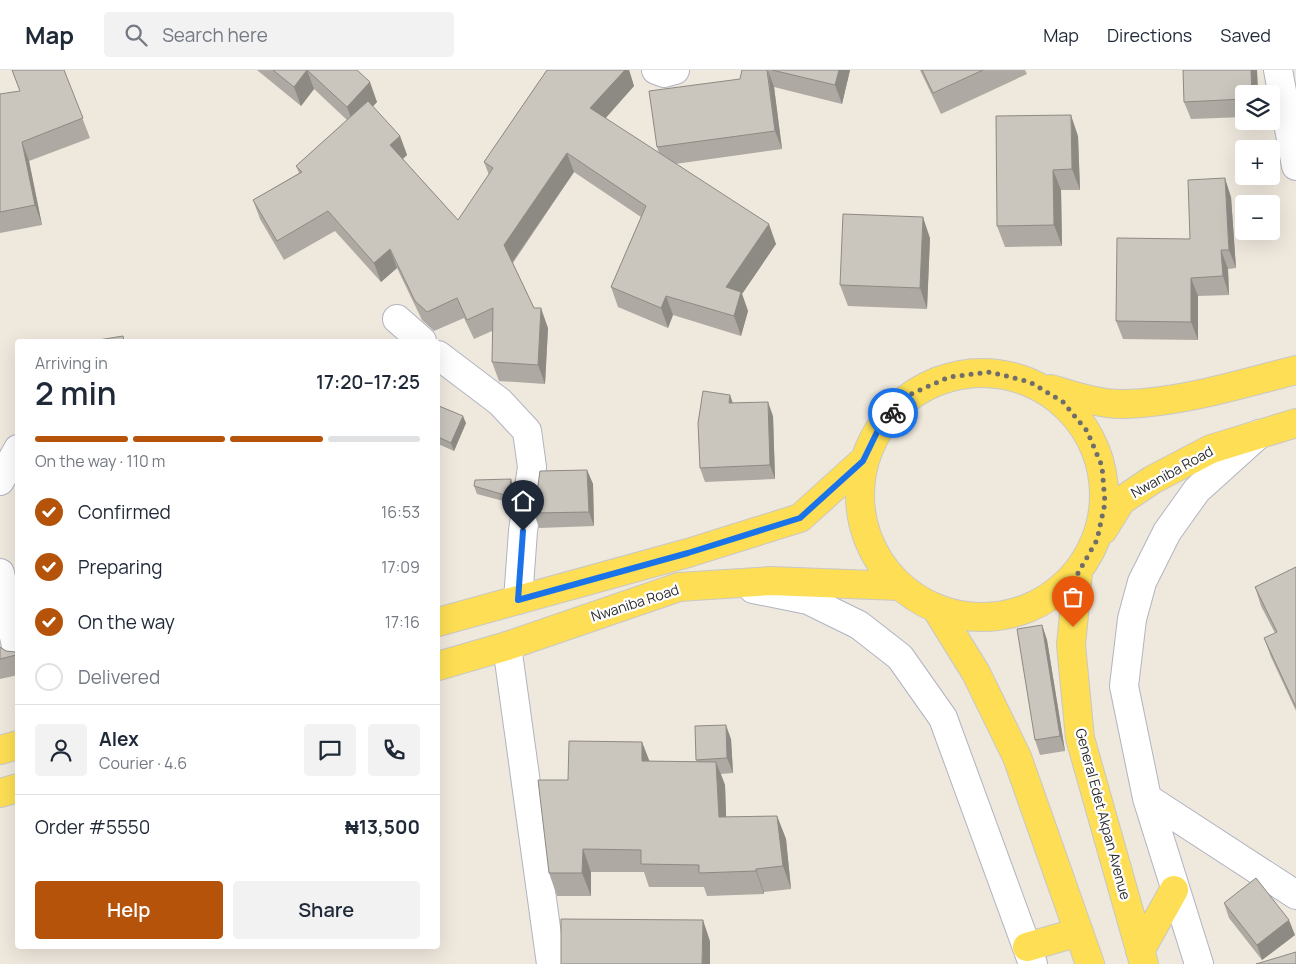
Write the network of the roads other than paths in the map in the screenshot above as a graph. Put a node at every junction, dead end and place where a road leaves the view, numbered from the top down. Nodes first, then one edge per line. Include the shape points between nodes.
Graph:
1 (656, 70) edge
2 (675, 70) edge
3 (1278, 70) edge
4 (1296, 166) edge
5 (397, 319) dead end
6 (420, 339) edge
7 (440, 357) edge
8 (1296, 370) edge
9 (1030, 382) junction
10 (1296, 422) edge
11 (1259, 434) junction
12 (15, 454) edge
13 (863, 461) junction
14 (0, 481) edge
15 (1097, 540) junction
16 (0, 573) edge
17 (1078, 573) junction
18 (899, 586) junction
19 (679, 588) junction
20 (518, 600) junction
21 (937, 610) junction
22 (440, 621) edge
23 (15, 641) edge
24 (507, 646) junction
25 (440, 665) edge
26 (15, 746) edge
27 (0, 750) edge
28 (15, 789) edge
29 (0, 793) edge
30 (1147, 798) junction
31 (1174, 890) junction
32 (1296, 895) edge
33 (1079, 932) junction
34 (1030, 956) edge
35 (1142, 957) edge
36 (551, 964) edge
37 (1090, 964) edge
38 (1199, 964) edge

1 - 2 street via 664,73
3 - 4 street
5 - 6 street
7 - 20 street via 500,402 527,431 532,466
8 - 9 main road via 1183,398 1124,404 1080,398
9 - 13 main road via 990,372 949,377 911,394 881,424
9 - 15 main road via 1063,402 1087,431 1102,466 1105,503
10 - 11 main road, Nwaniba Road
11 - 15 main road, Nwaniba Road via 1211,449 1152,480 1121,501
11 - 30 street via 1197,490 1166,532 1142,582 1132,619 1124,686
12 - 14 street
13 - 18 main road via 859,495 863,529 877,560
13 - 20 main road via 800,518
15 - 17 main road, Nwaniba Road
16 - 23 street
17 - 21 main road via 1049,598 1014,614 975,618
17 - 35 main road, General Edet Akpan Avenue via 1071,645 1080,738
18 - 19 main road, Nwaniba Road via 770,581
18 - 21 main road
19 - 24 main road, Nwaniba Road
19 - 34 street via 763,589 808,600 859,625 900,657 943,718
20 - 22 main road
21 - 33 main road via 976,673 1017,757
24 - 25 main road, Nwaniba Road
24 - 36 street
26 - 27 main road
28 - 29 main road
30 - 31 street
30 - 32 street
31 - 35 main road
31 - 38 street
33 - 34 main road
33 - 37 main road

